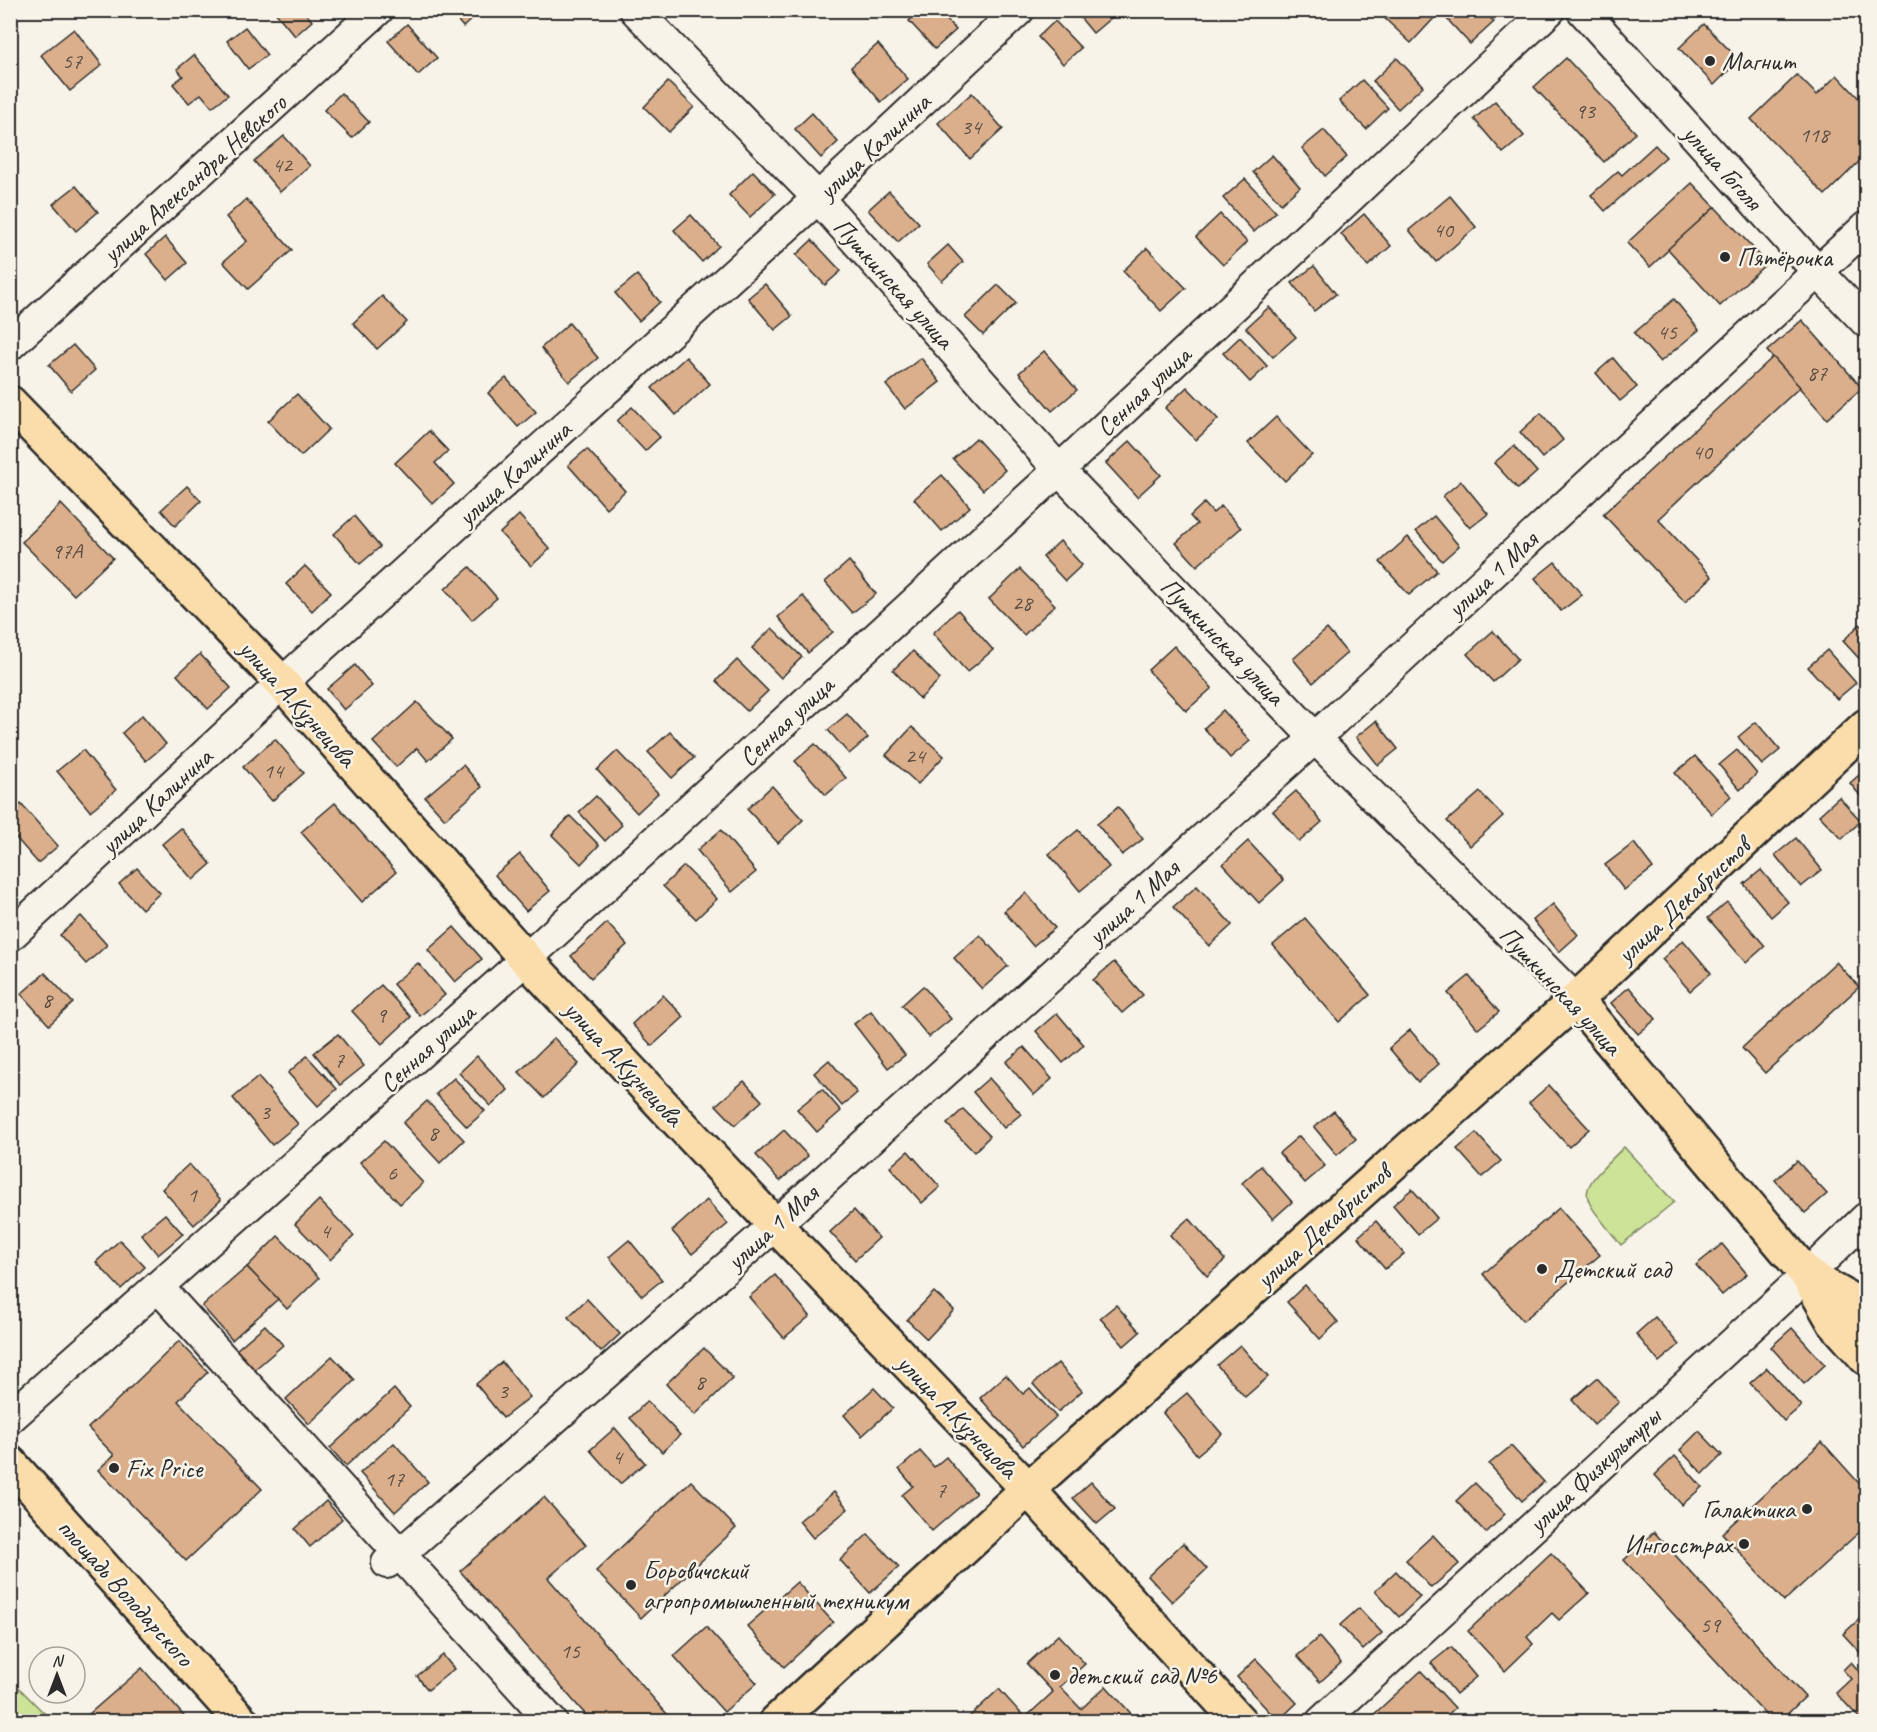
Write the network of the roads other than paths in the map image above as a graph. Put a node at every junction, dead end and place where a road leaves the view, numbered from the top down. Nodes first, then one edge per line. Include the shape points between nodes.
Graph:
1 (378, 10) edge
2 (635, 10) edge
3 (1019, 10) edge
4 (1550, 10) edge
5 (1582, 10) edge
6 (818, 198) junction
7 (1866, 227) edge
8 (1818, 272) junction
9 (1866, 322) edge
10 (10, 345) edge
11 (10, 403) edge
12 (1059, 470) junction
13 (282, 683) junction
14 (1866, 726) edge
15 (1315, 738) junction
16 (10, 936) edge
17 (526, 959) junction
18 (1576, 1000) junction
19 (1866, 1218) edge
20 (775, 1225) junction
21 (1807, 1275) junction
22 (159, 1288) junction
23 (1866, 1315) edge
24 (1866, 1358) edge
25 (10, 1418) edge
26 (10, 1463) edge
27 (1028, 1489) junction
28 (394, 1559) junction
29 (242, 1722) edge
30 (552, 1722) edge
31 (776, 1722) edge
32 (1240, 1722) edge
33 (1321, 1722) edge

1 - 10 street, улица Александра Невского
2 - 6 street, Пушкинская улица
3 - 6 street, улица Калинина
4 - 12 street, Сенная улица
5 - 8 street, улица Гоголя
6 - 12 street, Пушкинская улица
6 - 13 street, улица Калинина
7 - 8 street, улица 1 Мая
8 - 9 street, улица Гоголя
8 - 15 street, улица 1 Мая
11 - 13 main road, улица А.Кузнецова
12 - 15 street, Пушкинская улица
12 - 17 street, Сенная улица
13 - 16 street, улица Калинина
13 - 17 main road, улица А.Кузнецова
14 - 18 main road, улица Декабристов
15 - 18 street, Пушкинская улица
15 - 20 street, улица 1 Мая
17 - 20 main road, улица А.Кузнецова
17 - 22 street, Сенная улица
18 - 21 main road, Пушкинская улица
18 - 27 main road, улица Декабристов
19 - 21 street, улица Физкультуры
20 - 27 main road, улица А.Кузнецова
20 - 28 street, улица 1 Мая
21 - 23 main road, Пушкинская улица via 1854,1302
21 - 24 main road, Пушкинская улица via 1834,1322
21 - 33 street, улица Физкультуры
22 - 25 street, Сенная улица
22 - 28 street
26 - 29 main road, площадь Володарского
27 - 31 main road, улица Декабристов
27 - 32 main road, улица А.Кузнецова
28 - 30 street

